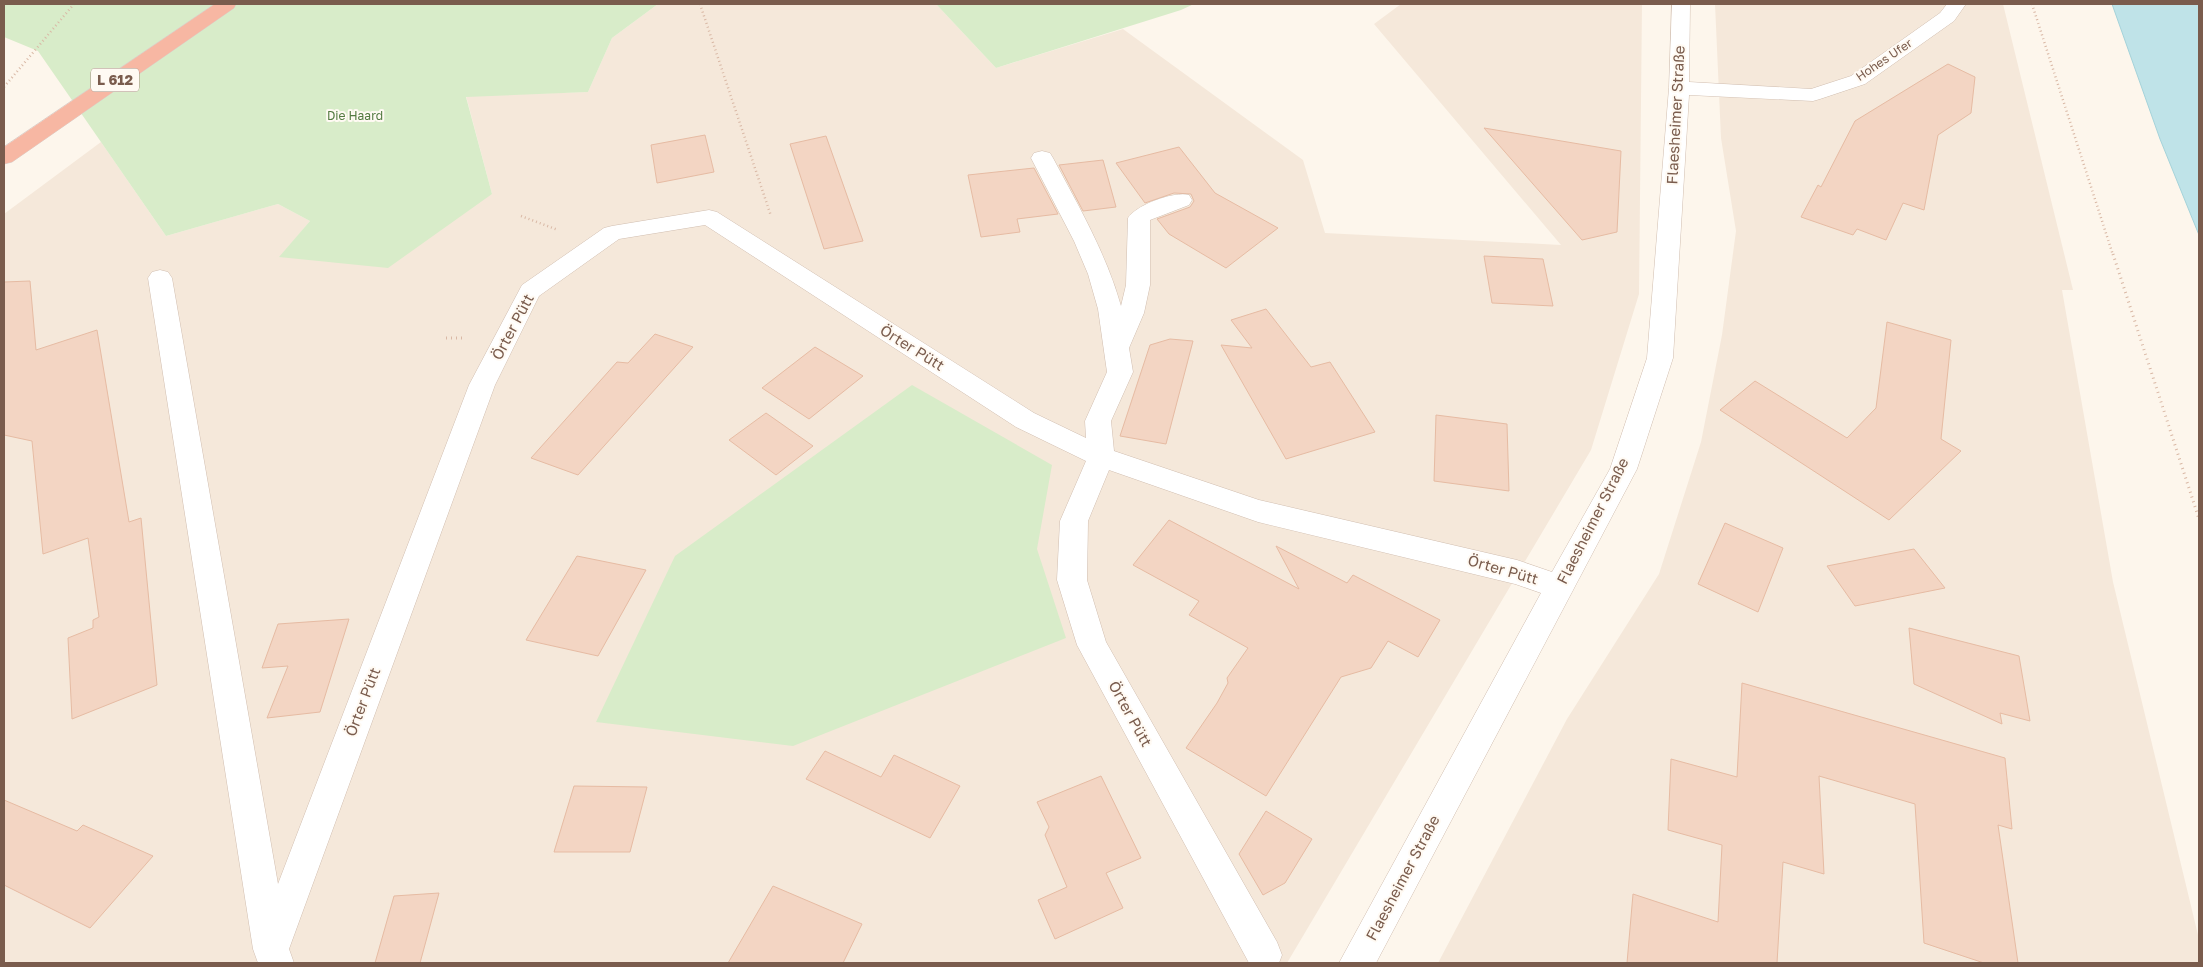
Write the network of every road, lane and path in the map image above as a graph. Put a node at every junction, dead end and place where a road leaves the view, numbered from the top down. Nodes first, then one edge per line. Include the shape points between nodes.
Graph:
1 (74, 4) edge
2 (227, 4) edge
3 (700, 4) edge
4 (1681, 4) edge
5 (1958, 4) edge
6 (2032, 4) edge
7 (4, 87) edge
8 (1679, 88) junction
9 (4, 157) edge
10 (1042, 158) dead end
11 (1181, 200) dead end
12 (790, 270) junction
13 (160, 278) dead end
14 (1117, 347) junction
15 (1101, 457) junction
16 (2199, 519) edge
17 (1559, 587) junction
18 (1264, 955) dead end
19 (274, 956) edge
20 (1357, 963) edge

1 - 7 path
2 - 9 highway, L 612
3 - 12 path
4 - 8 street, Flaesheimer Straße
5 - 8 street, Hohes Ufer via 1947,17 1858,80 1812,95
6 - 16 path
8 - 17 street, Flaesheimer Straße via 1660,358 1623,469
10 - 14 street via 1100,274
11 - 14 street via 1139,218 1138,286 1132,313
12 - 15 street, Örter Pütt via 1025,420
12 - 19 street, Örter Pütt via 709,217 612,233 530,291 482,385
13 - 19 street, Örter Pütt
14 - 15 street via 1120,372 1098,421
15 - 17 street, Örter Pütt via 1258,511 1517,572
15 - 18 street, Örter Pütt via 1074,521 1072,580 1092,645
17 - 20 street, Flaesheimer Straße

